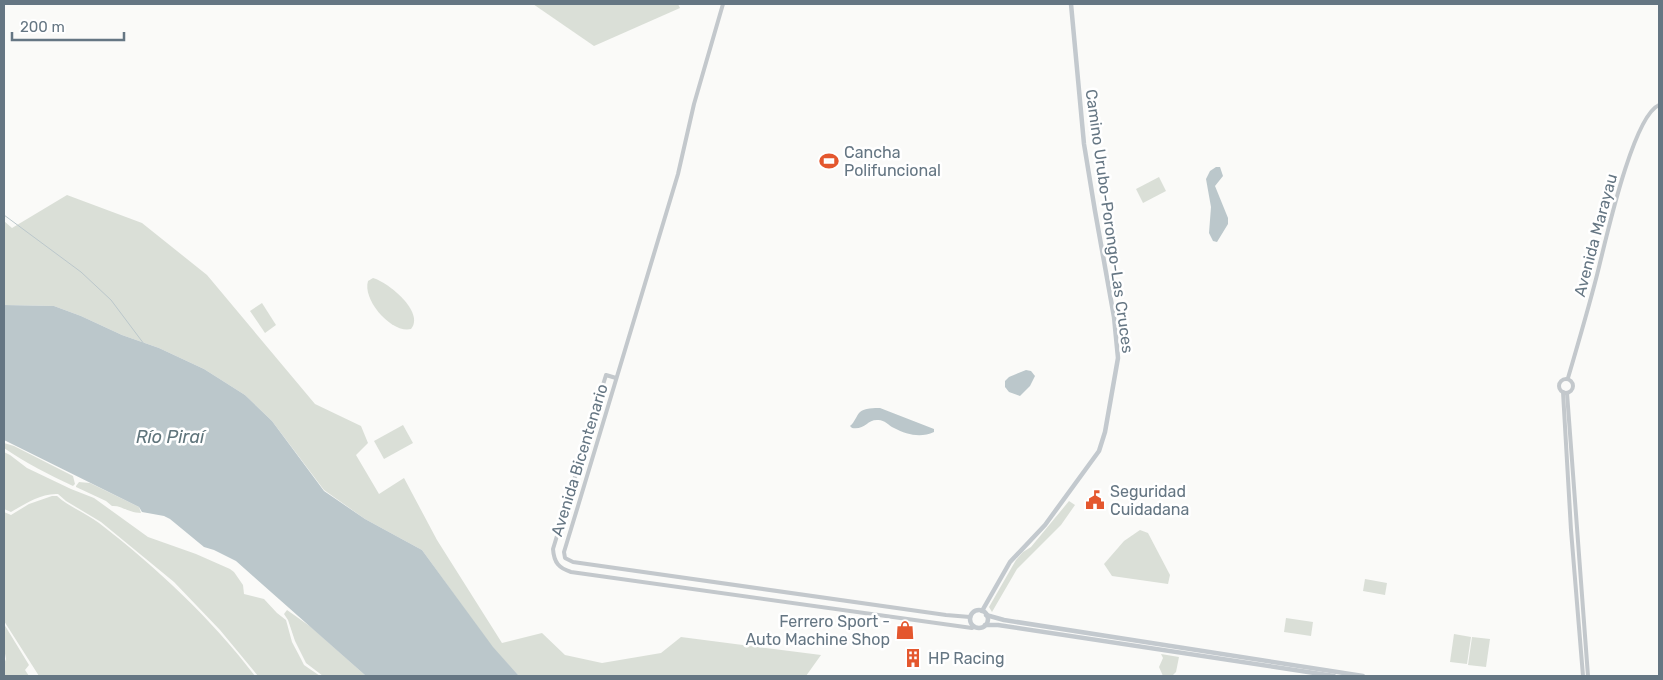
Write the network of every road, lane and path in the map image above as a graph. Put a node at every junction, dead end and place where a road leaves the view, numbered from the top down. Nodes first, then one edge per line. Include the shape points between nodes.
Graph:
1 (723, 4) edge
2 (1073, 4) edge
3 (1659, 104) edge
4 (616, 378) junction
5 (1568, 378) junction
6 (604, 382) junction
7 (614, 385) junction
8 (1565, 392) junction
9 (594, 414) junction
10 (604, 418) junction
11 (591, 422) junction
12 (602, 424) junction
13 (573, 562) junction
14 (608, 567) junction
15 (571, 572) junction
16 (663, 575) junction
17 (606, 577) junction
18 (662, 586) junction
19 (910, 610) junction
20 (984, 613) junction
21 (946, 615) junction
22 (970, 617) junction
23 (909, 620) junction
24 (945, 624) junction
25 (985, 626) junction
26 (974, 627) junction
27 (1215, 655) junction
28 (1334, 676) edge
29 (1363, 676) edge
30 (1583, 676) edge
31 (1588, 676) edge

1 - 4 street, Avenida Bicentenario via 678,174
2 - 20 main road, Camino Urubo-Porongo-Las Cruces via 1084,144 1118,358 1105,432 1098,451 1045,526 1010,562
3 - 5 street, Avenida Marayau via 1651,111 1629,157
4 - 6 street, Avenida Bicentenario via 606,375
4 - 7 street, Avenida Bicentenario
5 - 8 street via 1559,384
5 - 8 street via 1574,385 1572,390
6 - 7 street
6 - 9 street, Avenida Bicentenario
7 - 10 street, Avenida Bicentenario
8 - 30 street via 1570,530
8 - 31 street
9 - 10 street
9 - 11 street, Avenida Bicentenario
10 - 12 street, Avenida Bicentenario
11 - 12 street
11 - 15 street, Avenida Bicentenario via 554,549 557,564
12 - 13 street, Avenida Bicentenario via 564,552 565,558
13 - 14 street
13 - 15 street
14 - 16 street
14 - 17 street via 604,571
15 - 17 street
16 - 18 street
16 - 19 street
17 - 18 street
18 - 23 street
19 - 21 street
19 - 23 street
20 - 22 main road via 974,612
20 - 25 main road
20 - 27 main road via 1004,620
21 - 22 street
21 - 24 street
22 - 26 main road
23 - 24 street
24 - 26 street
25 - 26 main road
25 - 27 main road
27 - 28 main road
27 - 29 main road

